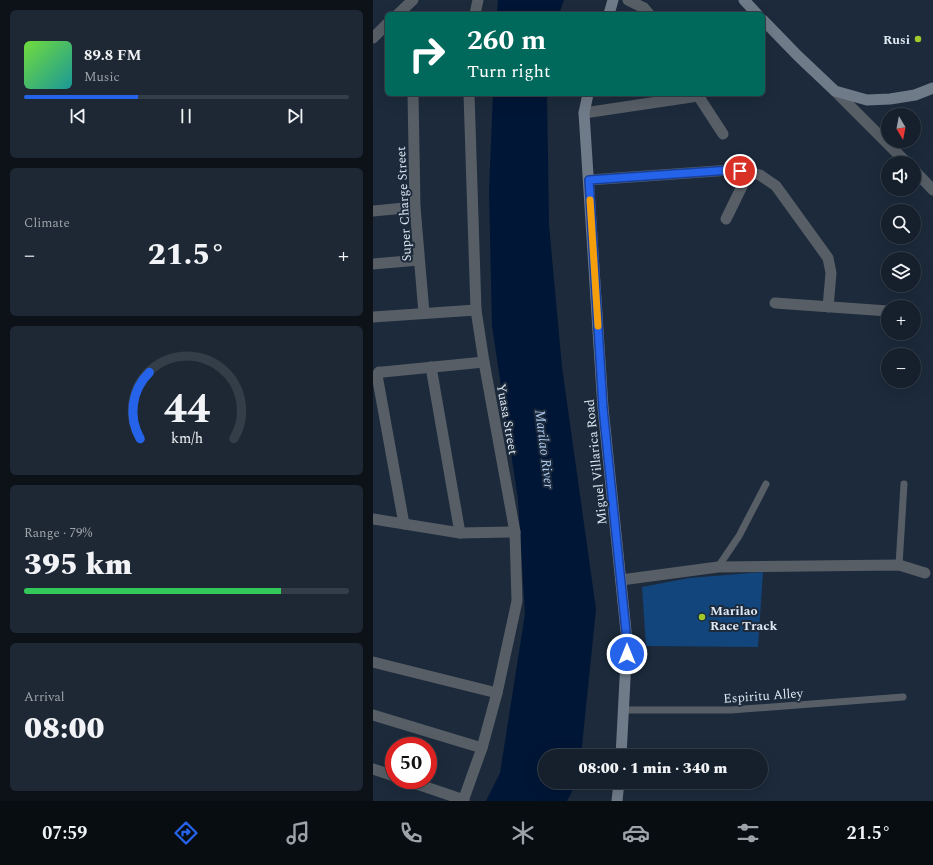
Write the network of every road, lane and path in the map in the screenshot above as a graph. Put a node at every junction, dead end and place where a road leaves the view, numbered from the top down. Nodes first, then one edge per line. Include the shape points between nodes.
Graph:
1 (478, 0) edge
2 (613, 0) edge
3 (628, 0) edge
4 (744, 0) edge
5 (411, 1) edge
6 (400, 12) edge
7 (411, 12) edge
8 (475, 12) edge
9 (610, 12) edge
10 (647, 12) edge
11 (755, 12) edge
12 (765, 22) edge
13 (385, 26) edge
14 (373, 38) edge
15 (933, 88) edge
16 (835, 91) junction
17 (413, 96) edge
18 (469, 96) edge
19 (588, 96) edge
20 (691, 96) edge
21 (698, 96) edge
22 (584, 113) junction
23 (723, 134) dead end
24 (900, 156) edge
25 (749, 172) junction
26 (921, 177) edge
27 (589, 180) junction
28 (931, 186) edge
29 (415, 207) junction
30 (373, 211) edge
31 (726, 219) dead end
32 (419, 260) junction
33 (373, 264) edge
34 (775, 303) dead end
35 (828, 307) junction
36 (476, 310) junction
37 (881, 311) edge
38 (424, 313) junction
39 (373, 317) edge
40 (484, 362) junction
41 (431, 367) junction
42 (766, 484) dead end
43 (904, 484) dead end
44 (373, 519) edge
45 (404, 524) junction
46 (515, 532) junction
47 (460, 533) junction
48 (899, 565) junction
49 (718, 567) junction
50 (925, 574) dead end
51 (621, 580) junction
52 (373, 662) edge
53 (497, 693) junction
54 (903, 697) dead end
55 (624, 710) junction
56 (373, 715) edge
57 (482, 748) junction
58 (621, 749) edge
59 (373, 770) edge
60 (385, 773) edge
61 (432, 789) edge
62 (618, 789) edge
63 (464, 800) edge
64 (617, 801) edge

1 - 8 street
2 - 9 main road
3 - 10 street
4 - 11 main road
5 - 6 street
5 - 7 street
12 - 16 main road
13 - 14 street
15 - 16 main road via 890,100 867,100
16 - 24 street
17 - 29 street, Super Charge Street
18 - 36 street, Yuasa Street
19 - 22 main road, Miguel Villarica Road
20 - 22 street
21 - 23 street
22 - 27 main road, Miguel Villarica Road
25 - 27 street via 731,170
25 - 31 street
25 - 35 street via 761,175 776,186 828,258 831,273
26 - 28 street
27 - 51 main road, Miguel Villarica Road via 603,408
29 - 30 street
29 - 32 street, Super Charge Street
32 - 33 street
32 - 38 street, Super Charge Street
34 - 35 street
35 - 37 street
36 - 38 street
36 - 40 street, Yuasa Street
38 - 39 street
40 - 41 street
40 - 46 street, Yuasa Street
41 - 45 street via 379,372 377,375
41 - 47 street
42 - 49 lane via 739,536
43 - 48 lane
44 - 45 street
45 - 47 street
46 - 47 street
46 - 53 street, Yuasa Street via 517,601
48 - 49 street
48 - 50 street
49 - 51 street
51 - 55 main road, Miguel Villarica Road via 627,641
52 - 53 street
53 - 57 street, Yuasa Street
54 - 55 lane, Espiritu Alley via 731,710
55 - 58 main road, Miguel Villarica Road
56 - 57 street
57 - 63 street, Yuasa Street
59 - 60 street
61 - 63 street
62 - 64 main road

